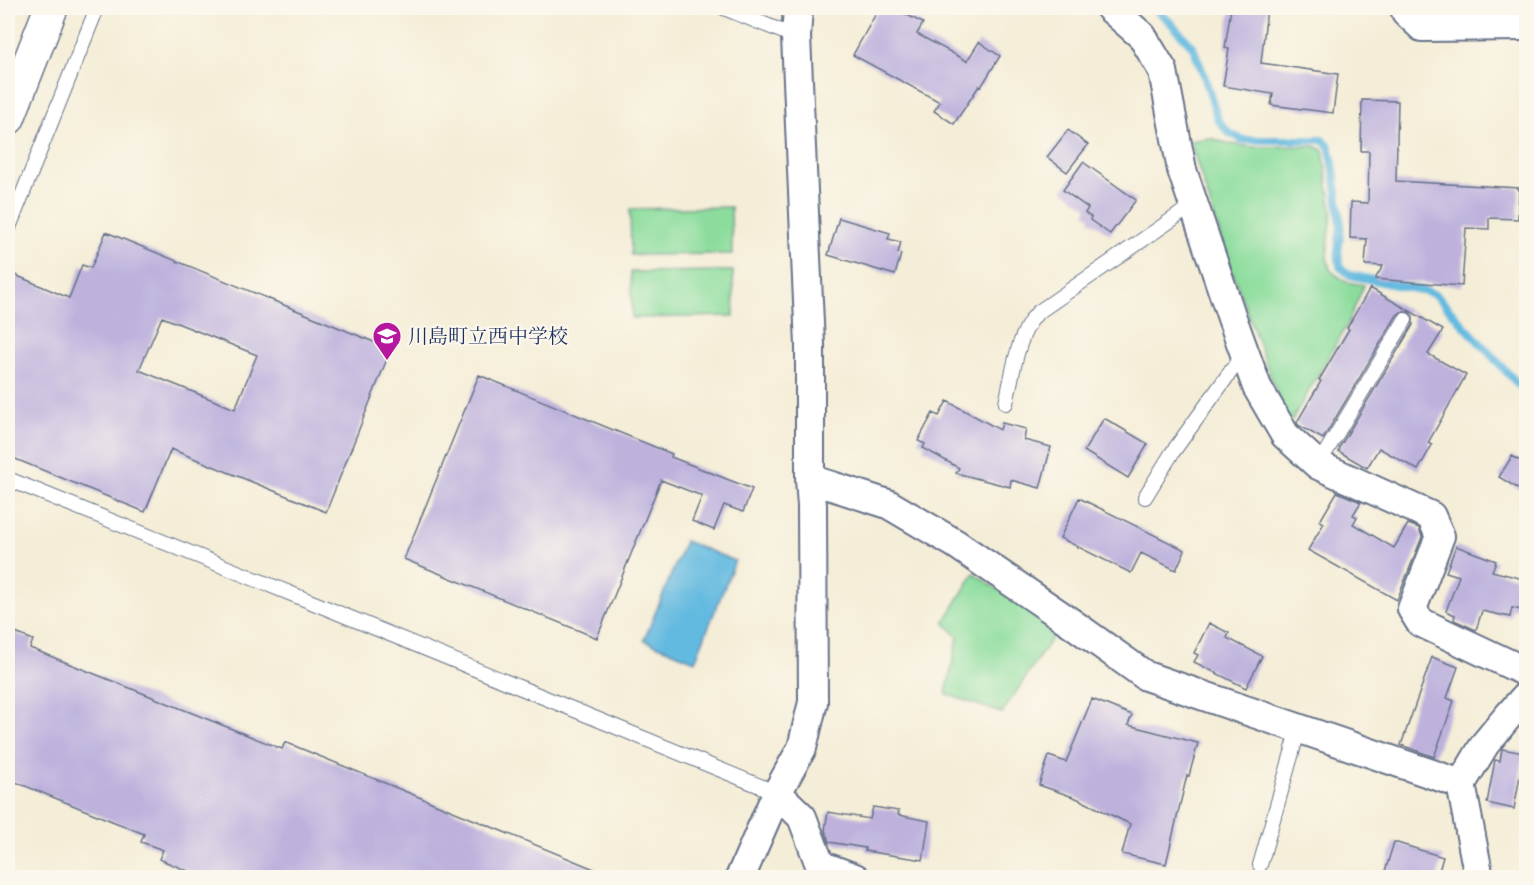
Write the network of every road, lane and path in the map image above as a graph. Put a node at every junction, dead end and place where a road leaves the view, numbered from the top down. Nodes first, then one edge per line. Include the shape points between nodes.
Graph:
1 (51, 8) edge
2 (97, 8) edge
3 (724, 8) edge
4 (798, 8) edge
5 (1110, 8) edge
6 (1405, 8) edge
7 (1527, 26) edge
8 (796, 37) junction
9 (8, 118) edge
10 (1193, 205) junction
11 (8, 230) edge
12 (1405, 320) dead end
13 (1244, 353) junction
14 (1006, 404) dead end
15 (1318, 465) junction
16 (810, 479) junction
17 (8, 480) edge
18 (1145, 496) dead end
19 (1527, 672) edge
20 (1527, 696) edge
21 (1299, 728) junction
22 (1461, 784) junction
23 (777, 793) junction
24 (1260, 865) dead end
25 (822, 871) edge
26 (740, 878) edge
27 (855, 878) edge
28 (1479, 878) edge

1 - 9 street
2 - 11 lane
3 - 8 lane
4 - 8 street
5 - 10 street via 1142,36 1163,71 1182,170
6 - 7 street via 1422,27
8 - 16 street via 810,345
10 - 13 street
10 - 14 lane via 1029,321 1022,334
12 - 15 lane
13 - 15 street via 1257,387 1285,435
13 - 18 lane
15 - 19 street via 1431,516 1440,536 1412,609 1420,622
16 - 21 street via 888,504 956,544 1146,676
16 - 23 street via 813,702 802,748
17 - 23 lane
20 - 22 street via 1485,744
21 - 22 street
21 - 24 lane
22 - 28 street
23 - 25 street via 802,817
23 - 26 street
25 - 27 street

